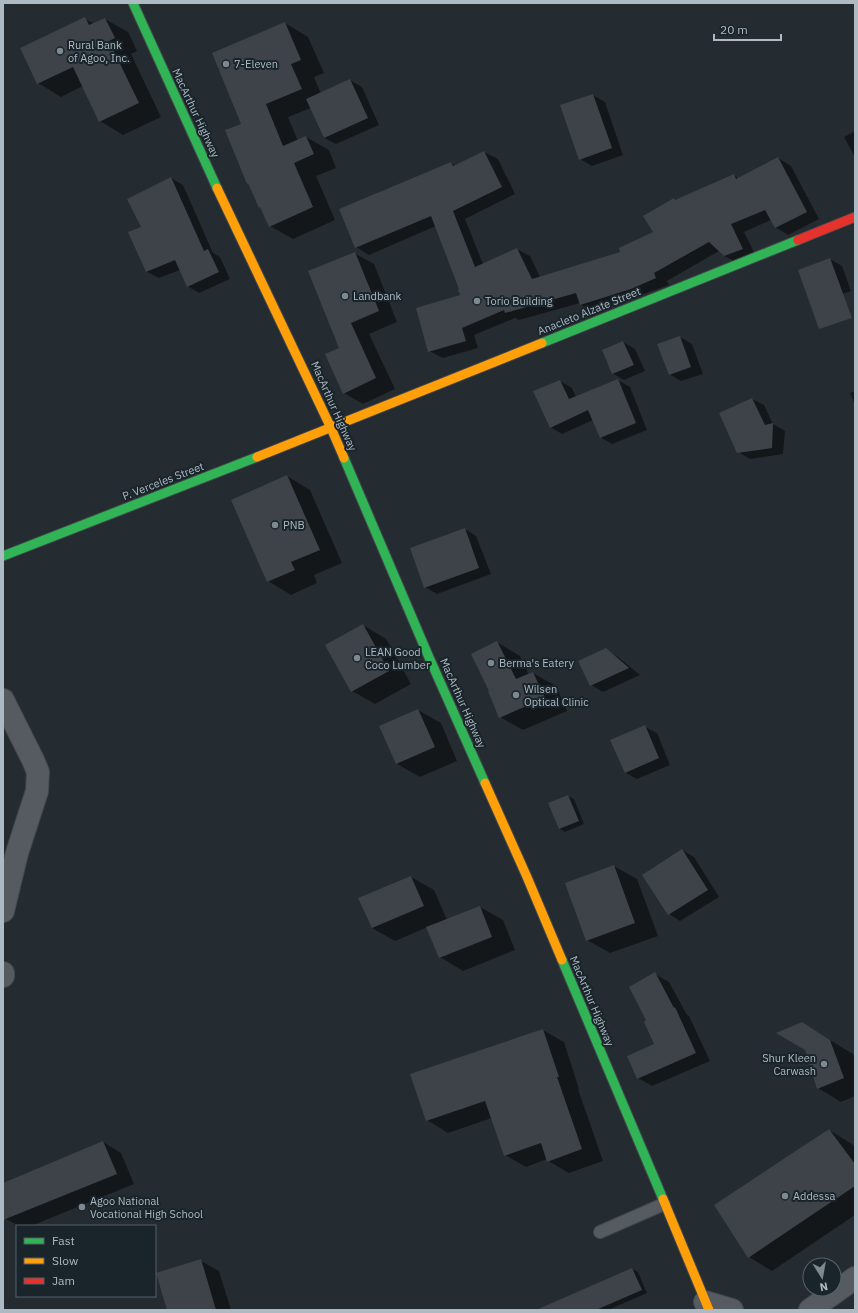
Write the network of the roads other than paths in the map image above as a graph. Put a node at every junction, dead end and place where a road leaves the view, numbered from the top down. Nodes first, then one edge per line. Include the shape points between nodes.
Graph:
1 (133, 3) edge
2 (855, 217) edge
3 (331, 428) junction
4 (3, 556) edge
5 (3, 700) edge
6 (3, 911) edge
7 (3, 973) edge
8 (3, 976) edge
9 (664, 1204) junction
10 (600, 1232) dead end
11 (855, 1278) edge
12 (707, 1306) edge
13 (732, 1310) edge
14 (810, 1310) edge

1 - 3 main road, MacArthur Highway
2 - 3 main road, Anacleto Alzate Street
3 - 4 main road, P. Verceles Street
3 - 9 main road, MacArthur Highway via 527,877
5 - 6 street via 38,772 37,791 17,853
7 - 8 street
9 - 10 lane
9 - 12 main road, MacArthur Highway
11 - 14 street
12 - 13 street

